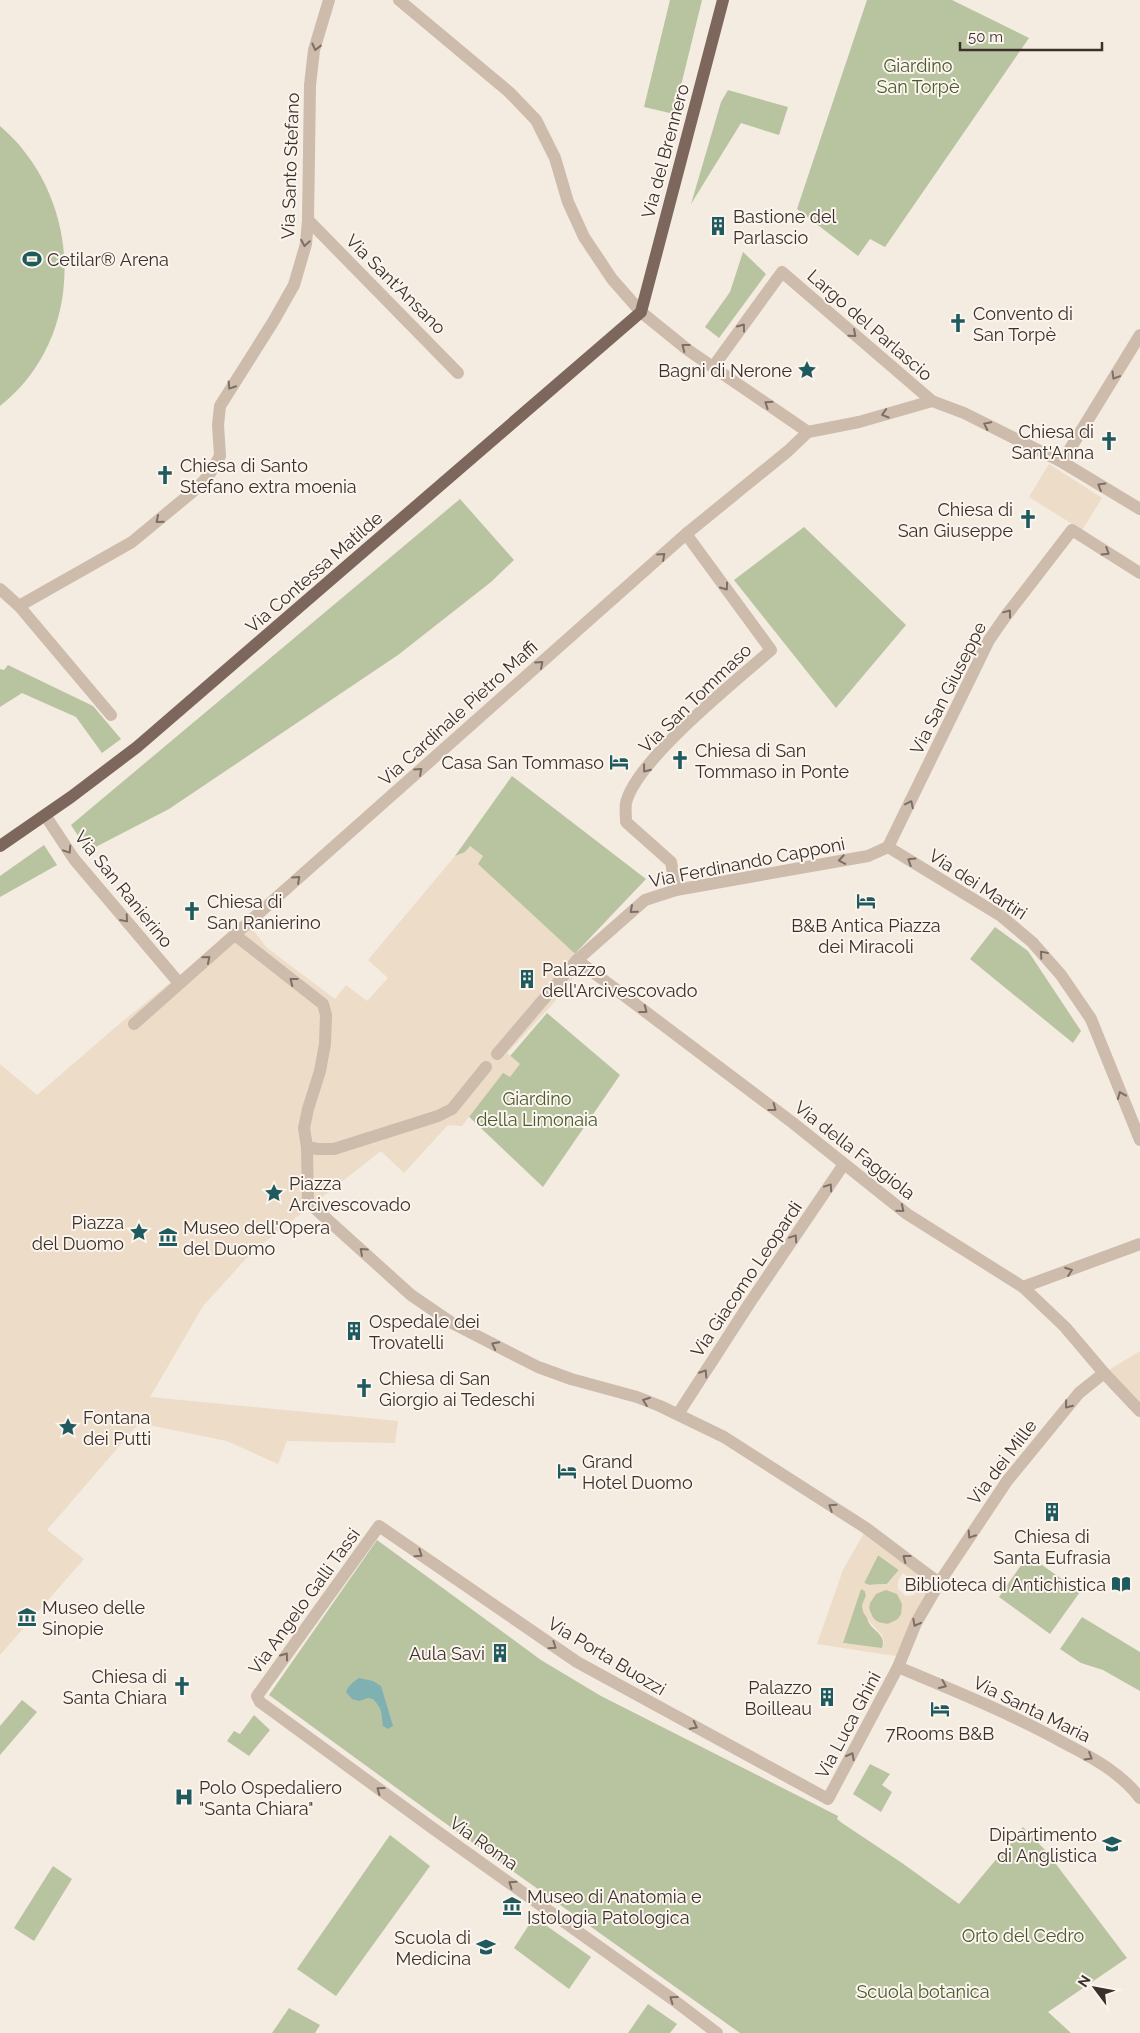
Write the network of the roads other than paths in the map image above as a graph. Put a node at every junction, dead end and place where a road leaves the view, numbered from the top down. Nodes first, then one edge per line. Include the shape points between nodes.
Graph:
1 (329, 0) edge
2 (399, 0) edge
3 (723, 0) edge
4 (308, 220) junction
5 (641, 312) junction
6 (1140, 335) edge
7 (713, 367) junction
8 (458, 373) dead end
9 (932, 401) junction
10 (808, 432) junction
11 (1062, 462) junction
12 (1140, 509) edge
13 (686, 534) junction
14 (1140, 573) edge
15 (0, 589) edge
16 (19, 606) junction
17 (111, 715) dead end
18 (45, 815) junction
19 (0, 846) edge
20 (888, 847) junction
21 (676, 890) junction
22 (235, 935) junction
23 (577, 960) junction
24 (179, 982) junction
25 (134, 1024) dead end
26 (497, 1054) dead end
27 (486, 1067) dead end
28 (1140, 1140) edge
29 (307, 1147) junction
30 (844, 1164) junction
31 (1140, 1244) edge
32 (1023, 1287) junction
33 (1104, 1373) junction
34 (1140, 1411) edge
35 (678, 1414) junction
36 (379, 1526) joint
37 (939, 1583) junction
38 (898, 1667) junction
39 (257, 1696) joint
40 (1140, 1798) edge
41 (828, 1799) joint
42 (712, 2032) edge

1 -> 4 street, Via Santo Stefano via 314,50 310,85
2 - 5 street via 509,92 536,120 555,158 568,202 584,237 612,279
3 - 5 main road, Via del Brennero
4 - 8 street, Via Sant'Ansano
4 -> 16 street, Via Santo Stefano via 306,244 294,285 220,406 220,456 209,474 196,489 132,542
7 -> 5 street
5 - 18 main road, Via Contessa Matilde via 150,735
6 -> 11 street
7 -> 9 street, Largo del Parlascio via 782,272
10 -> 7 street
9 -> 10 street, Largo del Parlascio
11 -> 9 street via 964,413
10 - 13 street, Via Cardinale Pietro Maffi
12 -> 11 street
13 -> 21 street, Via San Tommaso via 771,650 656,756 634,784 626,803 626,822 671,862
22 -> 13 street, Via Cardinale Pietro Maffi
20 -> 14 street, Via San Giuseppe via 989,640 1072,530
15 - 16 street
16 - 17 street
18 - 19 main road, Via Contessa Matilde
18 -> 24 street, Via San Ranierino via 74,859
20 -> 21 street, Via Ferdinando Capponi via 868,856
28 -> 20 street, Via dei Martiri via 1091,1019 1061,974 1032,942 1000,916
21 -> 23 street, Via Ferdinando Capponi via 645,900
24 -> 22 street, Via Cardinale Pietro Maffi
29 -> 22 street via 304,1128 325,1044 323,1004
23 - 26 street, Via Ferdinando Capponi
23 -> 30 street, Via della Faggiola
24 - 25 street, Via Cardinale Pietro Maffi
27 - 29 street via 452,1109 438,1116 343,1147 328,1150
35 -> 29 street via 637,1397 538,1367 452,1323 411,1295 308,1202
30 -> 32 street, Via della Faggiola via 907,1214
35 -> 30 street, Via Giacomo Leopardi via 750,1301
32 -> 31 street
32 - 33 street, Via della Faggiola via 1065,1327
33 - 34 street, Via della Faggiola
33 -> 37 street, Via dei Mille via 1079,1393 1006,1481
37 -> 35 street via 873,1533 724,1437
39 -> 36 street, Via Angelo Galli Tassi
36 -> 41 street, Via Porta Buozzi via 577,1662
37 -> 38 street, Via dei Mille via 912,1631
38 -> 40 street, Via Santa Maria via 1036,1727 1111,1770
41 -> 38 street, Via Luca Ghini
42 -> 39 street, Via Roma via 260,1702

